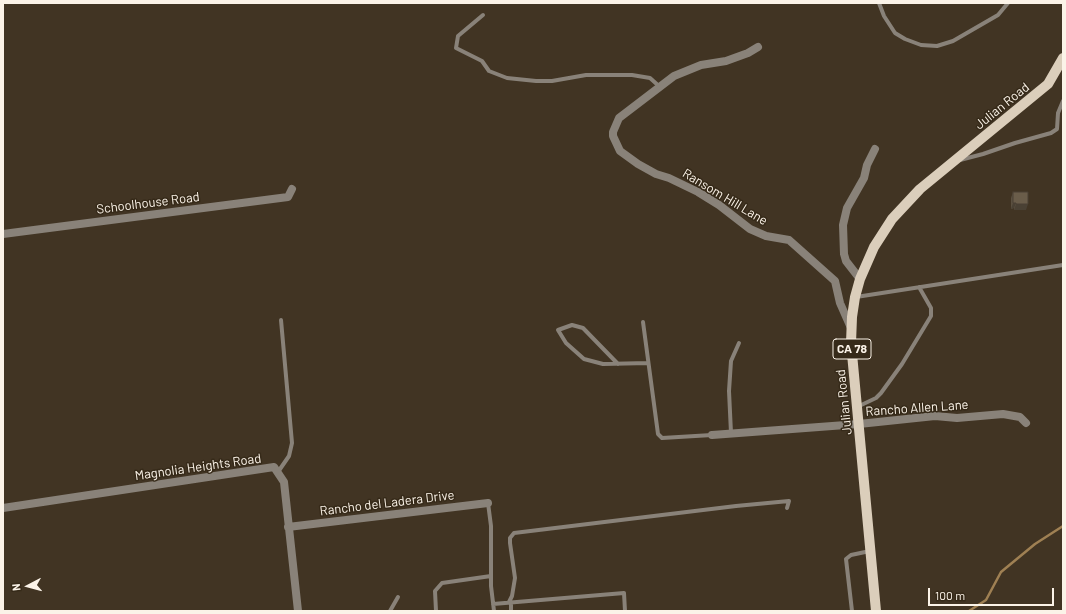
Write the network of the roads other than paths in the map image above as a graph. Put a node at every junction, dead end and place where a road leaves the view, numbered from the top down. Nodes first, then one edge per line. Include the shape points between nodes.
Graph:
1 (879, 3) edge
2 (1008, 3) edge
3 (483, 15) dead end
4 (758, 47) dead end
5 (1063, 58) edge
6 (661, 87) junction
7 (1063, 101) edge
8 (875, 149) dead end
9 (953, 162) junction
10 (292, 190) dead end
11 (3, 234) edge
12 (1063, 265) edge
13 (860, 279) junction
14 (919, 287) junction
15 (855, 297) junction
16 (281, 320) dead end
17 (643, 322) dead end
18 (851, 328) junction
19 (739, 343) dead end
20 (648, 363) junction
21 (618, 364) junction
22 (857, 407) junction
23 (1026, 423) dead end
24 (859, 424) junction
25 (731, 433) junction
26 (712, 435) joint
27 (278, 473) junction
28 (488, 503) joint
29 (3, 508) edge
30 (787, 508) dead end
31 (288, 527) junction
32 (871, 550) junction
33 (491, 576) junction
34 (398, 597) dead end
35 (510, 602) junction
36 (493, 604) junction
37 (298, 611) edge
38 (390, 611) edge
39 (436, 611) edge
40 (494, 611) edge
41 (512, 611) edge
42 (626, 611) edge
43 (852, 611) edge
44 (876, 611) edge

1 - 2 lane via 895,34 921,45 937,46 953,41 998,15
3 - 6 lane via 458,36 456,48 482,61 489,71 507,78 536,81 586,75 632,75 650,78
4 - 6 street, Ransom Hill Lane via 748,54 701,65 674,76
5 - 9 main road, Julian Road / CA 78 via 1048,84
6 - 18 street, Ransom Hill Lane via 619,118 613,136 620,150 656,174 698,192 750,230 789,240 835,281 840,303
7 - 9 lane via 1056,128 1051,133
8 - 13 street via 867,164 864,178 847,208 843,225 846,261
9 - 13 main road, Julian Road / CA 78 via 920,189 892,219 874,247
10 - 11 street, Schoolhouse Road via 288,197
12 - 14 lane
13 - 15 main road, Julian Road / CA 78
14 - 15 lane
14 - 22 lane via 931,308 931,316 881,393
15 - 18 main road, Julian Road / CA 78
16 - 27 lane via 292,443 289,456
17 - 20 lane
18 - 22 main road, Julian Road / CA 78
19 - 25 lane via 731,361
20 - 21 lane
20 - 26 lane via 658,434 662,438
21 - 21 lane via 603,364 584,359 566,342 558,330 572,325 583,328
22 - 24 main road, Julian Road / CA 78
23 - 24 street, Rancho Allen Lane via 1020,417 1003,414 957,418 935,416
24 - 25 street, Rancho Allen Lane
24 - 32 main road, Julian Road / CA 78
25 - 26 street, Rancho Allen Lane
27 - 29 street, Magnolia Heights Road via 274,467
27 - 31 street, Magnolia Heights Road via 284,482
28 - 31 street, Rancho del Ladera Drive
28 - 33 lane via 491,526
30 - 35 lane via 789,502 736,506 514,533 510,538 515,578
31 - 37 street, Magnolia Heights Road
32 - 43 lane via 851,554 846,559
32 - 44 main road, Julian Road / CA 78
33 - 36 lane
33 - 39 lane via 442,583 435,591
34 - 38 lane
35 - 36 lane
35 - 41 lane
35 - 42 lane via 624,593
36 - 40 lane

